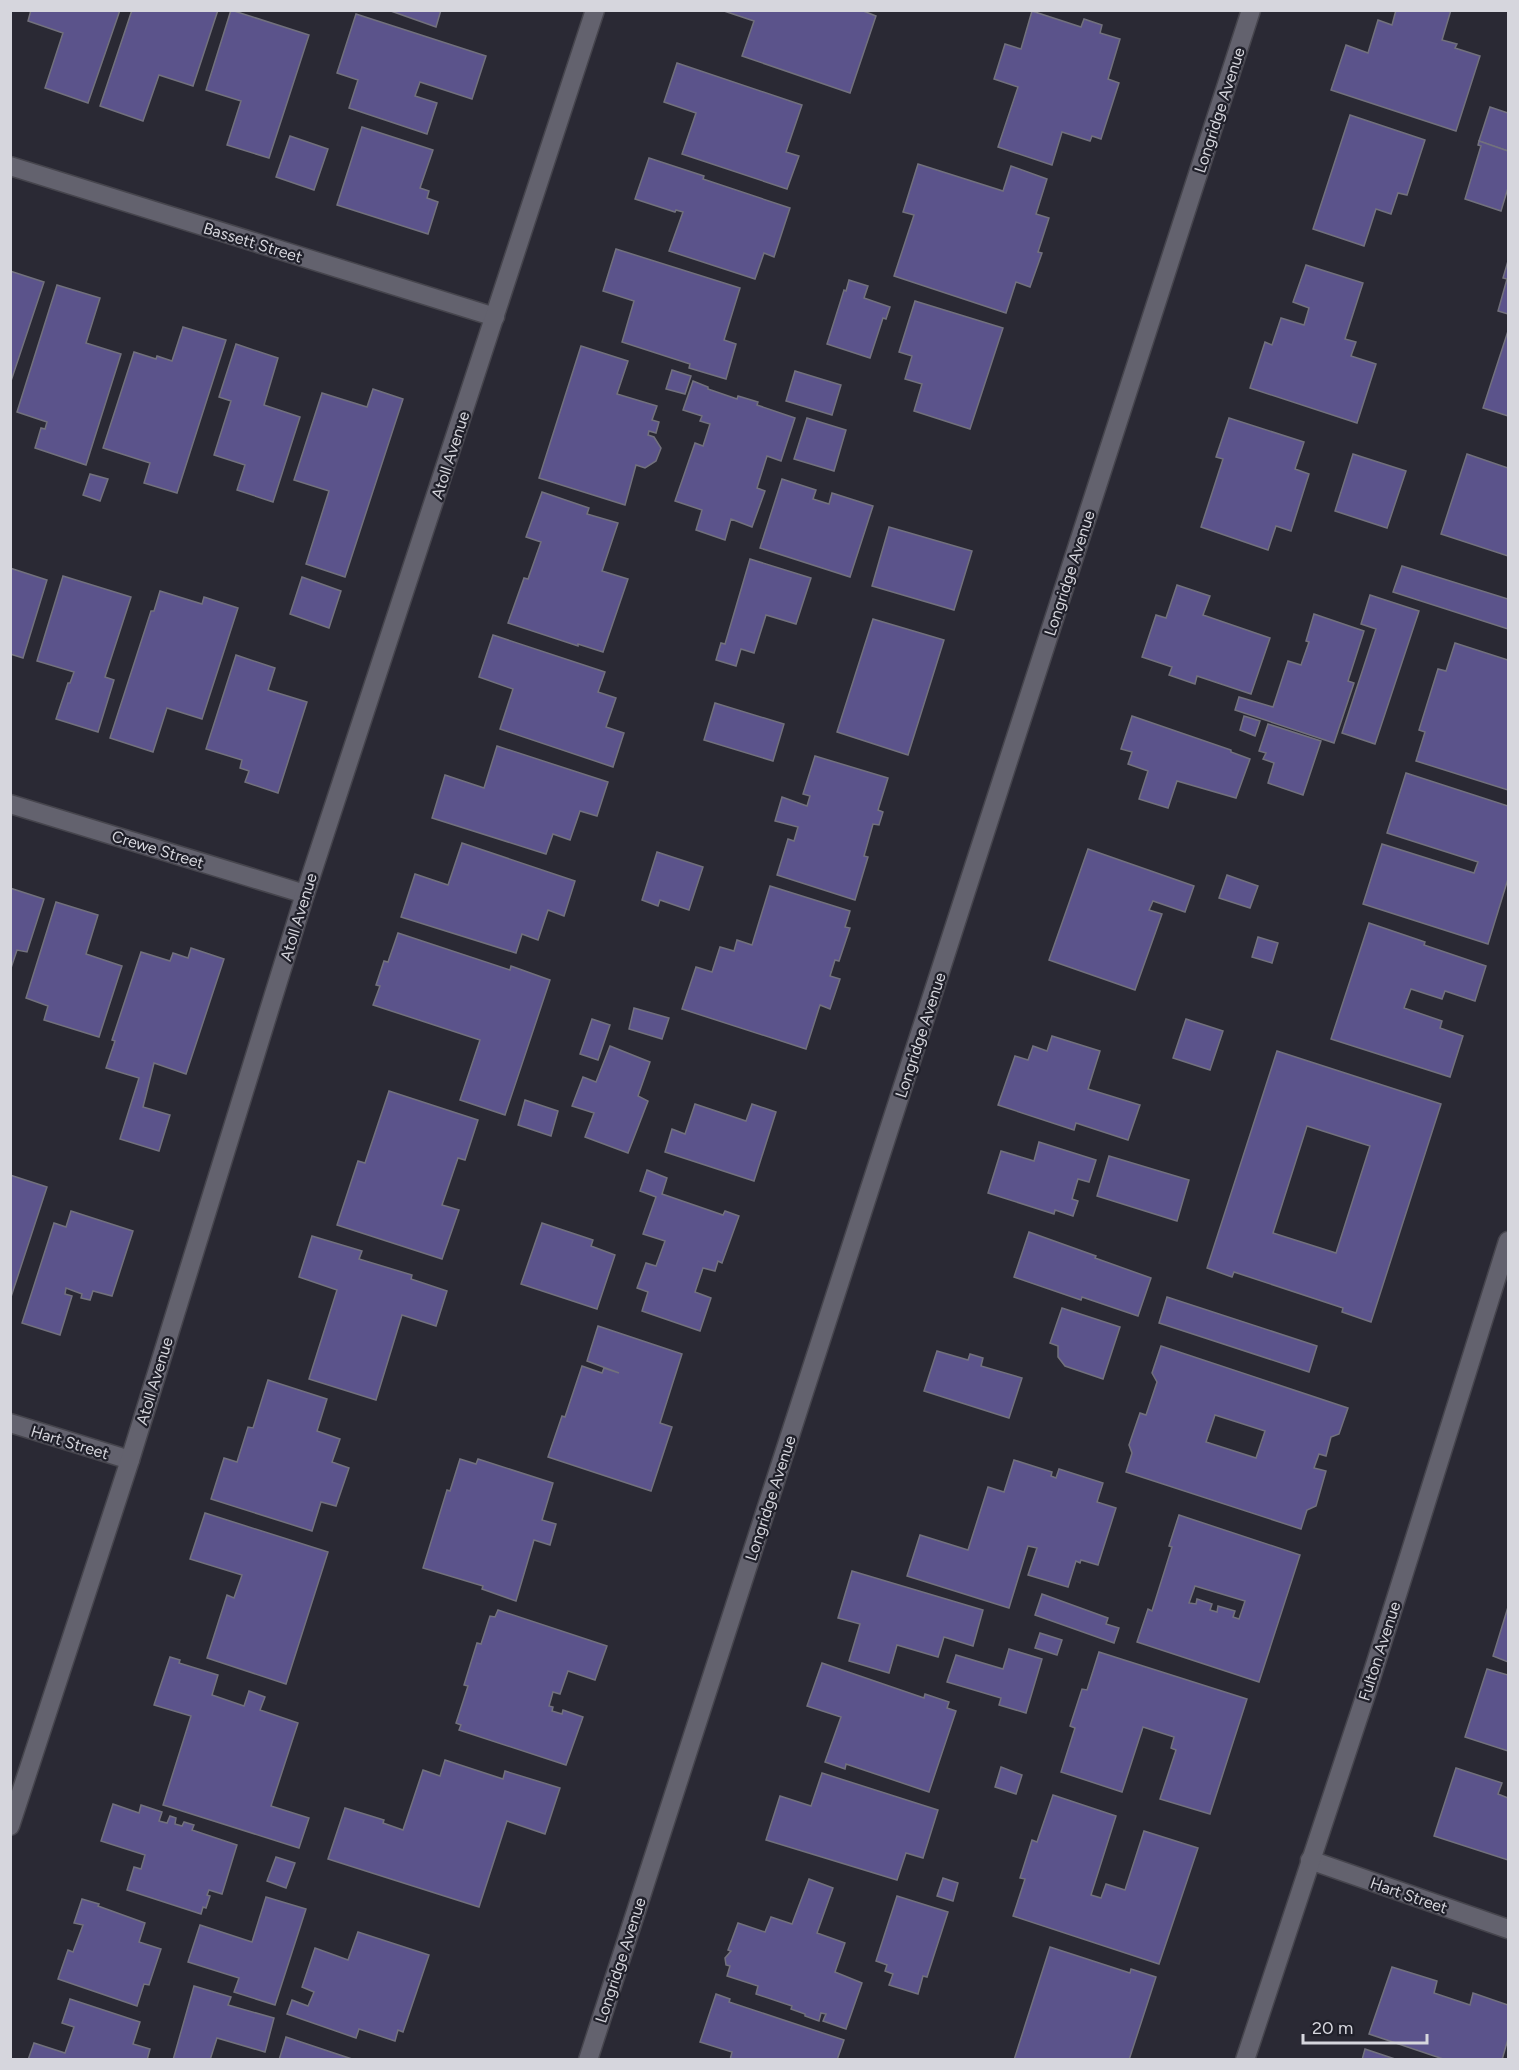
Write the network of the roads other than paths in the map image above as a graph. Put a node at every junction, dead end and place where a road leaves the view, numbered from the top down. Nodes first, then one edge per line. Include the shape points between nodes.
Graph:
1 (595, 10) edge
2 (1251, 10) edge
3 (10, 166) edge
4 (495, 317) junction
5 (10, 804) edge
6 (305, 894) junction
7 (1509, 1241) edge
8 (10, 1423) edge
9 (130, 1460) junction
10 (10, 1826) edge
11 (1310, 1860) junction
12 (1509, 1929) edge
13 (588, 2060) edge
14 (1245, 2060) edge

1 - 4 street, Atoll Avenue
2 - 13 street, Longridge Avenue
3 - 4 street, Bassett Street
4 - 6 street, Atoll Avenue
5 - 6 street, Crewe Street
6 - 9 street, Atoll Avenue
7 - 11 street, Fulton Avenue
8 - 9 street, Hart Street
9 - 10 street, Atoll Avenue
11 - 12 street, Hart Street
11 - 14 street, Fulton Avenue

